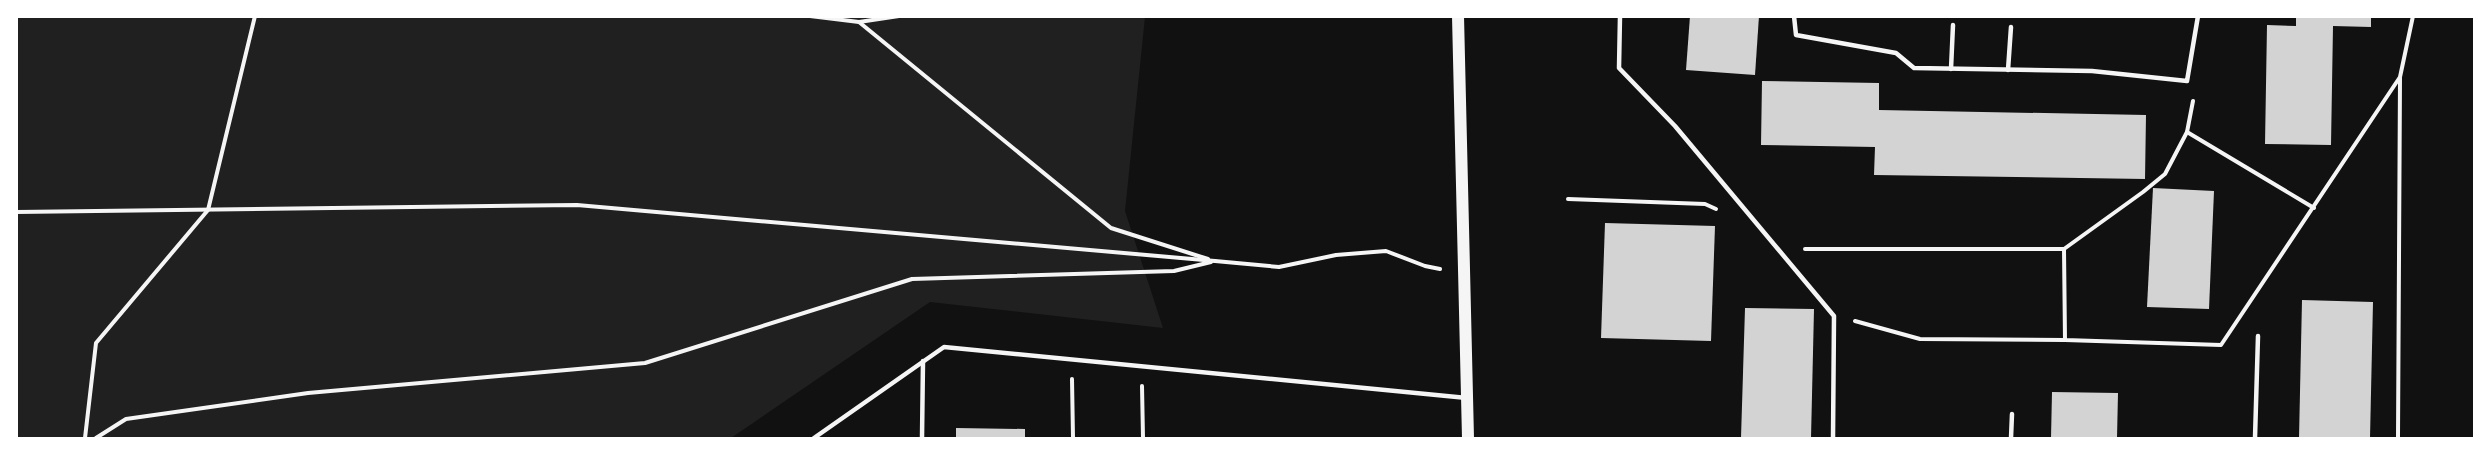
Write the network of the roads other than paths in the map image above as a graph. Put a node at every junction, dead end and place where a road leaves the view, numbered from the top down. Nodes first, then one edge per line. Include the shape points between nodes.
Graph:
1 (1458, 16) edge
2 (1620, 16) edge
3 (1794, 16) edge
4 (2198, 16) edge
5 (1953, 25) dead end
6 (2012, 27) dead end
7 (1951, 69) junction
8 (2008, 70) junction
9 (2258, 336) dead end
10 (923, 361) junction
11 (1467, 398) junction
12 (2012, 414) dead end
13 (814, 438) edge
14 (922, 438) edge
15 (1467, 438) edge
16 (1833, 438) edge
17 (2011, 438) edge
18 (2255, 438) edge

1 - 11 main road
2 - 16 lane via 1619,68 1675,126 1834,316
3 - 7 lane via 1796,35 1896,53 1914,68
4 - 8 lane via 2187,81 2092,71
5 - 7 lane
6 - 8 lane
7 - 8 lane
9 - 18 lane
10 - 11 lane via 944,347
10 - 13 lane
10 - 14 lane
11 - 15 main road
12 - 17 lane

